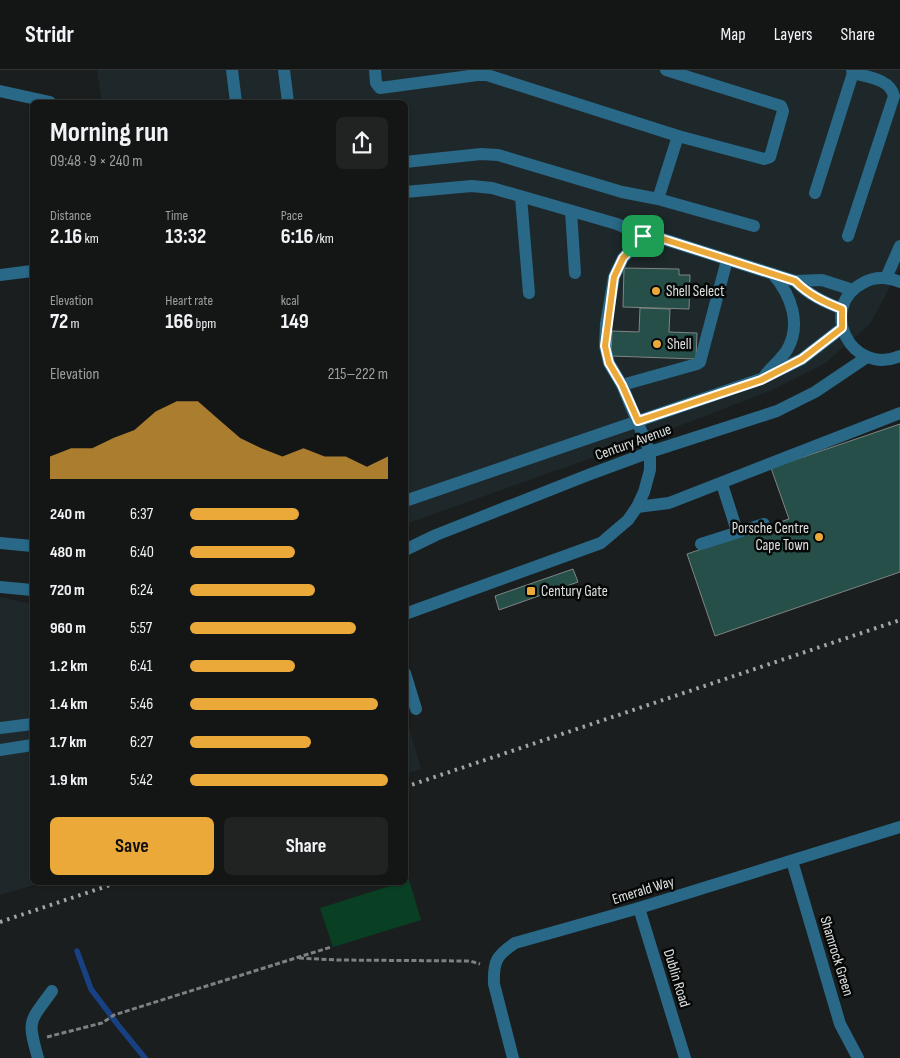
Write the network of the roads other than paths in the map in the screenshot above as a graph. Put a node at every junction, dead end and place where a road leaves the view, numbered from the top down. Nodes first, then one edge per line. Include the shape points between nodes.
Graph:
1 (232, 70) edge
2 (284, 70) edge
3 (375, 70) edge
4 (666, 70) edge
5 (853, 72) edge
6 (699, 75) edge
7 (0, 92) edge
8 (40, 100) edge
9 (236, 100) edge
10 (288, 100) edge
11 (678, 136) junction
12 (408, 162) edge
13 (408, 192) edge
14 (815, 193) dead end
15 (521, 197) junction
16 (658, 199) junction
17 (571, 211) junction
18 (754, 226) dead end
19 (643, 236) junction
20 (848, 236) dead end
21 (900, 246) edge
22 (727, 260) junction
23 (30, 271) edge
24 (575, 273) dead end
25 (772, 273) junction
26 (0, 275) edge
27 (886, 278) junction
28 (795, 281) junction
29 (900, 282) edge
30 (853, 290) junction
31 (530, 293) dead end
32 (842, 309) junction
33 (842, 328) junction
34 (900, 356) edge
35 (867, 357) junction
36 (761, 380) junction
37 (622, 385) junction
38 (900, 413) edge
39 (638, 421) junction
40 (650, 452) junction
41 (722, 484) junction
42 (408, 500) edge
43 (637, 507) junction
44 (764, 524) dead end
45 (737, 531) junction
46 (0, 543) edge
47 (701, 544) dead end
48 (30, 546) edge
49 (408, 549) edge
50 (0, 587) edge
51 (30, 590) edge
52 (408, 613) edge
53 (408, 683) edge
54 (416, 709) dead end
55 (30, 724) edge
56 (3, 728) edge
57 (30, 745) edge
58 (6, 749) edge
59 (900, 827) edge
60 (792, 861) junction
61 (639, 908) junction
62 (52, 991) dead end
63 (36, 1058) edge
64 (513, 1058) edge
65 (685, 1058) edge
66 (858, 1058) edge

1 - 9 street
2 - 10 street
3 - 11 street via 380,88 487,75
4 - 6 street
5 - 14 street
5 - 20 street via 885,82 894,96
6 - 11 street via 783,108 772,154 764,159
7 - 8 street
11 - 16 street
12 - 16 street via 498,155 622,192
13 - 15 street via 483,186
15 - 17 street
15 - 31 street
16 - 18 street
17 - 19 street via 617,224
17 - 24 street
19 - 22 street via 663,239
19 - 37 street via 623,258 614,277 606,324 606,353
21 - 27 street
22 - 25 street
22 - 37 street via 700,362
23 - 26 street
25 - 28 street
25 - 36 street via 788,296 794,330 783,355
27 - 29 street
27 - 30 street via 868,280
28 - 30 street via 822,280
28 - 32 street via 816,298
30 - 32 street
32 - 33 street
33 - 35 street via 851,346
33 - 36 street, Century Avenue via 802,359
34 - 35 street via 885,360
35 - 40 street, Century Avenue via 792,405
36 - 39 street, Century Avenue
37 - 39 street
38 - 41 street
39 - 40 street
39 - 42 street, Century Avenue
40 - 43 street via 650,470
40 - 49 street, Century Avenue
41 - 43 street via 669,503
41 - 45 street
43 - 52 street via 628,520 601,543
44 - 45 street
45 - 47 street
46 - 48 street
50 - 51 street
53 - 54 street
55 - 56 street
56 - 58 street
57 - 58 street
59 - 60 street, Emerald Way
60 - 61 street, Emerald Way
60 - 66 street, Shamrock Green via 840,1024
61 - 64 street, Emerald Way via 515,943 495,960 494,984
61 - 65 street, Dublin Road
62 - 63 street via 32,1019 31,1034

